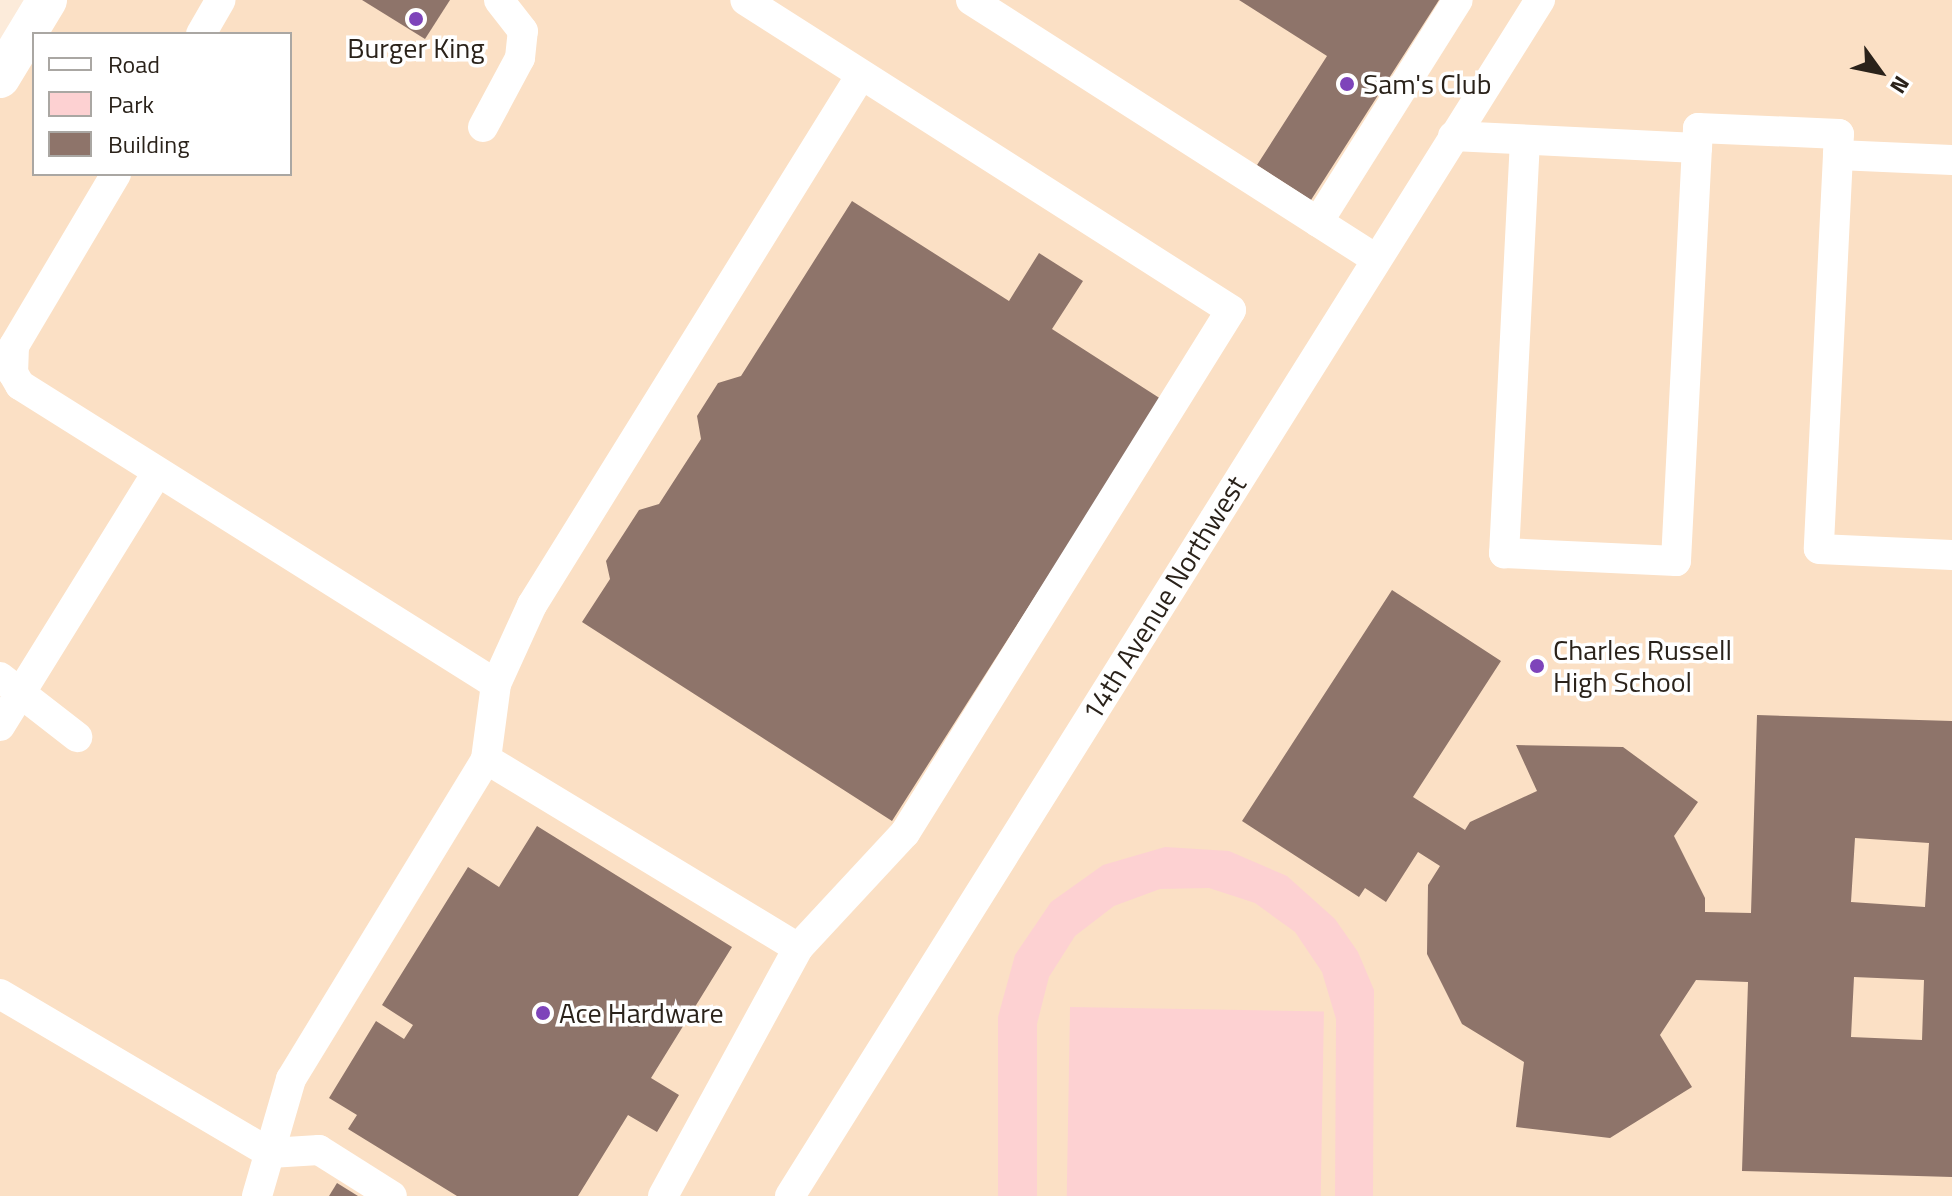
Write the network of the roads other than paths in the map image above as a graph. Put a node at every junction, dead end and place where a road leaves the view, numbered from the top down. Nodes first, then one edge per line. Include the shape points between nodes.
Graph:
1 (47, 0) edge
2 (221, 0) edge
3 (499, 0) edge
4 (745, 0) edge
5 (971, 0) edge
6 (1458, 0) edge
7 (1540, 0) edge
8 (776, 8) edge
9 (202, 32) edge
10 (861, 75) junction
11 (0, 78) edge
12 (483, 127) dead end
13 (1453, 136) junction
14 (1525, 140) junction
15 (1697, 148) junction
16 (1838, 155) junction
17 (1952, 160) edge
18 (115, 176) edge
19 (1318, 222) junction
20 (1376, 259) junction
21 (157, 473) junction
22 (1952, 555) edge
23 (496, 684) junction
24 (10, 685) edge
25 (0, 726) edge
26 (77, 737) dead end
27 (486, 759) junction
28 (798, 948) junction
29 (0, 994) edge
30 (270, 1153) junction
31 (257, 1196) edge
32 (392, 1196) edge
33 (663, 1196) edge
34 (790, 1196) edge

1 - 11 main road
2 - 9 street
3 - 12 street via 523,31 520,58
4 - 8 street
5 - 19 street
6 - 19 street
7 - 13 street, 14th Avenue Northwest
8 - 10 street
10 - 23 street via 532,605
10 - 28 street via 1231,310 905,833
13 - 14 street
13 - 20 street, 14th Avenue Northwest
14 - 15 street
14 - 15 street via 1504,553 1676,561
15 - 16 street via 1698,128 1839,134
16 - 17 street
16 - 22 street via 1819,549
18 - 21 street via 20,334 13,373 29,395
19 - 20 street
20 - 34 street, 14th Avenue Northwest
21 - 23 street
21 - 24 street
23 - 27 street
24 - 25 street
24 - 26 street
27 - 28 street
27 - 30 street via 291,1079
28 - 33 street
29 - 30 street
30 - 31 street
30 - 32 street via 319,1150

